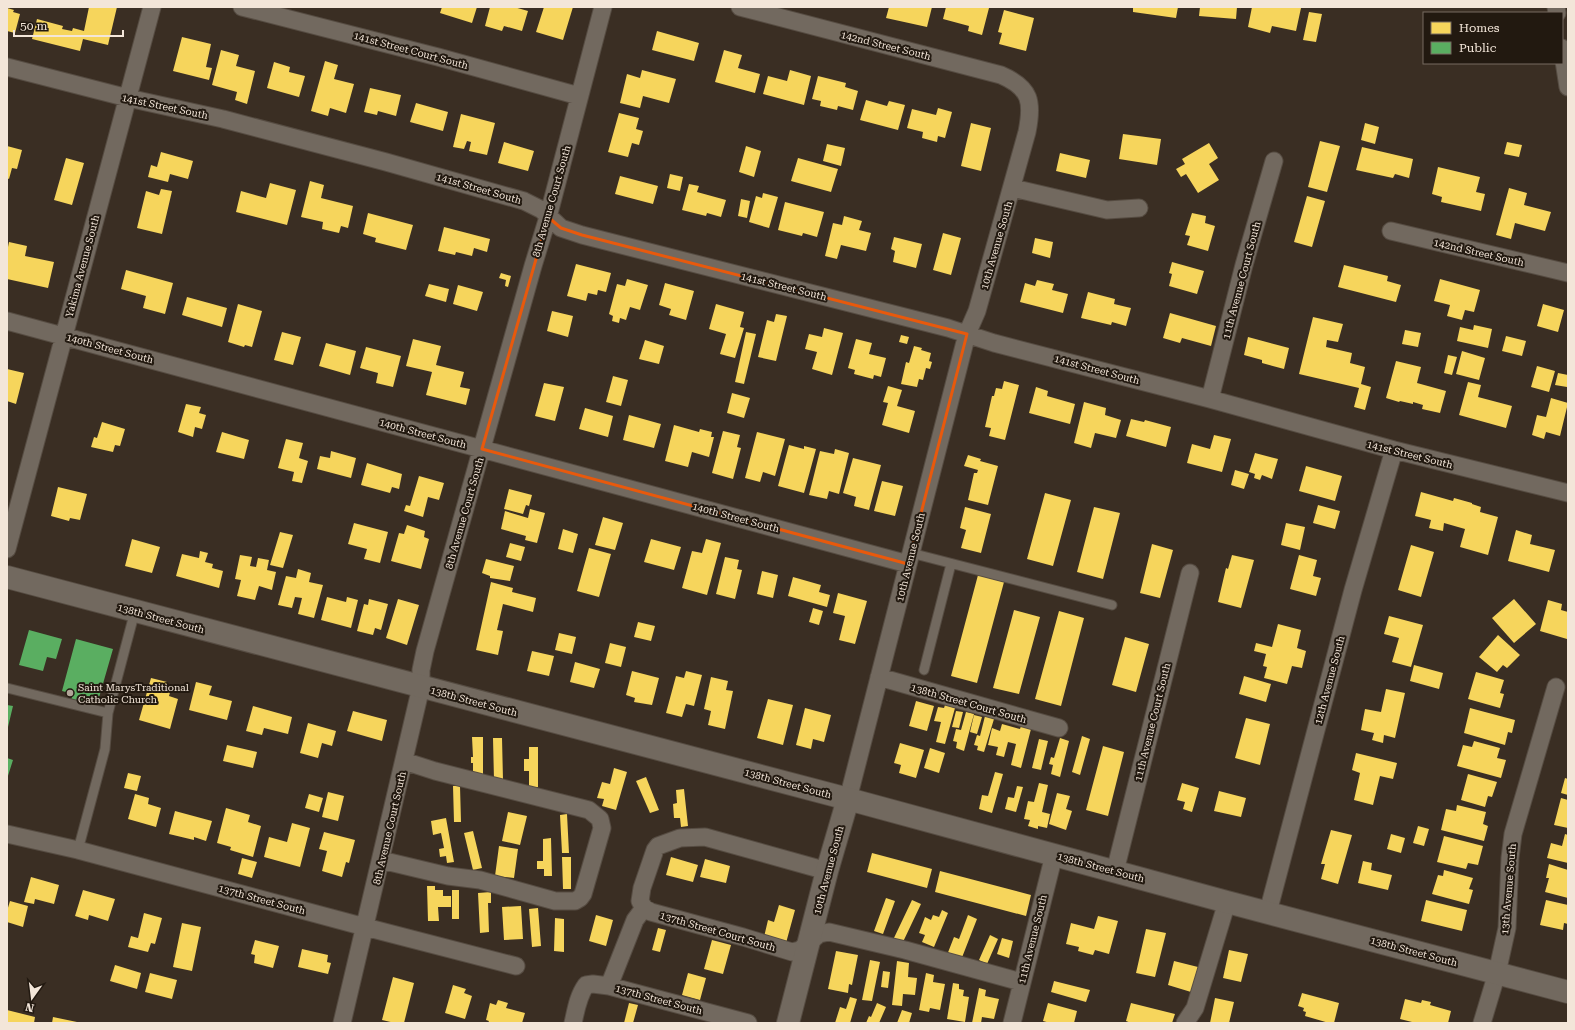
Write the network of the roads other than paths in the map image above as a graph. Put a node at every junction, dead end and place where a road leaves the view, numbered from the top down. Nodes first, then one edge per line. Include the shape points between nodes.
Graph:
1 (152, 7) edge
2 (242, 7) edge
3 (603, 7) edge
4 (740, 7) edge
5 (1563, 54) edge
6 (7, 67) edge
7 (1568, 87) edge
8 (1026, 92) joint
9 (579, 96) junction
10 (128, 98) junction
11 (1274, 161) dead end
12 (1012, 188) junction
13 (1139, 208) dead end
14 (548, 217) junction
15 (1391, 231) dead end
16 (1568, 273) edge
17 (7, 321) edge
18 (967, 334) junction
19 (63, 335) junction
20 (1210, 399) junction
21 (482, 449) junction
22 (1394, 450) junction
23 (1568, 493) edge
24 (7, 549) edge
25 (909, 559) junction
26 (951, 564) junction
27 (1190, 573) dead end
28 (7, 577) edge
29 (1112, 605) dead end
30 (134, 611) junction
31 (924, 670) dead end
32 (879, 678) junction
33 (421, 687) junction
34 (1556, 687) dead end
35 (7, 688) edge
36 (108, 713) junction
37 (1059, 728) dead end
38 (404, 761) junction
39 (848, 799) junction
40 (7, 834) edge
41 (78, 850) junction
42 (1054, 855) junction
43 (381, 860) junction
44 (828, 871) junction
45 (1115, 871) junction
46 (1227, 902) junction
47 (644, 908) junction
48 (1268, 912) junction
49 (365, 927) junction
50 (809, 943) junction
51 (516, 966) dead end
52 (1496, 973) junction
53 (1021, 982) junction
54 (601, 985) junction
55 (1568, 992) edge
56 (342, 1023) edge
57 (573, 1023) edge
58 (748, 1023) edge
59 (788, 1023) edge
60 (1012, 1023) edge
61 (1186, 1023) edge
62 (1482, 1023) edge

1 - 10 street, Yakima Avenue South
2 - 9 street, 141st Street Court South
3 - 9 street, 8th Avenue Court South
4 - 8 street, 142nd Street South via 1001,75 1012,80
5 - 7 street
6 - 10 street, 141st Street South
8 - 12 street, 10th Avenue South via 1030,102 1030,118
9 - 14 street, 8th Avenue Court South
10 - 14 street, 141st Street South via 223,119 425,172 524,201 542,210
10 - 19 street, Yakima Avenue South
11 - 20 street, 11th Avenue Court South via 1244,264
12 - 13 street via 1107,210
12 - 18 street, 10th Avenue South via 977,311
14 - 18 street, 141st Street South via 561,228 582,235
14 - 21 street, 8th Avenue Court South
15 - 16 street, 142nd Street South
17 - 19 street, 140th Street South
18 - 20 street, 141st Street South
18 - 25 street, 10th Avenue South
19 - 21 street, 140th Street South
19 - 24 street, Yakima Avenue South
20 - 22 street, 141st Street South
21 - 25 street, 140th Street South
21 - 33 street, 8th Avenue Court South via 425,650 420,670
22 - 23 street, 141st Street South
22 - 48 street, 12th Avenue South via 1353,590
25 - 26 lane
25 - 32 street, 10th Avenue South
26 - 29 lane
26 - 31 lane
27 - 45 street, 11th Avenue Court South
28 - 30 street, 138th Street South
30 - 33 street, 138th Street South
30 - 36 lane
32 - 37 street, 138th Street Court South
32 - 39 street, 10th Avenue South
33 - 38 street, 8th Avenue Court South
33 - 39 street, 138th Street South
34 - 52 street, 13th Avenue South via 1513,834 1507,928
35 - 36 lane
36 - 41 lane via 105,749
38 - 43 street, 8th Avenue Court South
38 - 43 street via 590,810 600,819 602,828 583,894 569,902 555,901 480,880 448,876
39 - 42 street, 138th Street South
39 - 44 street, 10th Avenue South
40 - 41 street, 137th Street South
41 - 49 street, 137th Street South
42 - 45 street, 138th Street South
42 - 53 street, 11th Avenue South
43 - 49 street, 8th Avenue Court South
44 - 47 street via 705,837 680,838 658,846 652,854 640,901
44 - 50 street, 10th Avenue South
45 - 46 street, 138th Street South
46 - 48 street, 138th Street South
46 - 61 street via 1195,1008
47 - 50 street, 137th Street Court South via 792,952
47 - 54 street via 635,920
48 - 52 street, 138th Street South
49 - 51 street, 137th Street South
49 - 56 street, 8th Avenue Court South
50 - 53 street, 137th Street Court South via 819,934 829,932
50 - 59 street, 10th Avenue South
52 - 55 street, 138th Street South
52 - 62 street, 13th Avenue South
53 - 60 street, 11th Avenue South
54 - 57 street via 586,985 582,990
54 - 58 street, 137th Street South

